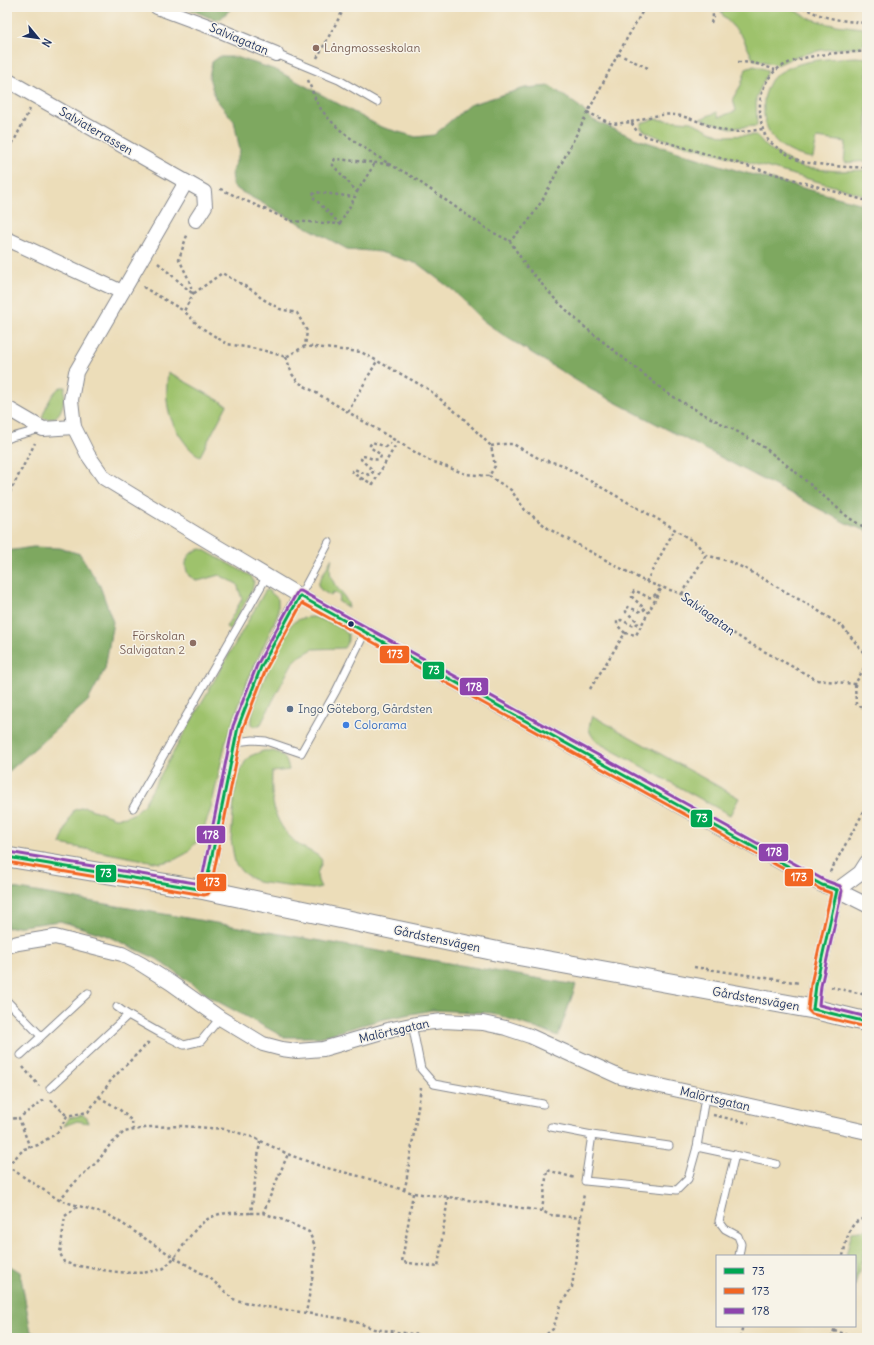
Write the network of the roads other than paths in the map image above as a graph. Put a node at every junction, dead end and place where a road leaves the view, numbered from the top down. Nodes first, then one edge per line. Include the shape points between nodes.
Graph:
1 (157, 7) edge
2 (276, 54) joint
3 (7, 80) edge
4 (378, 102) dead end
5 (186, 182) junction
6 (196, 220) road end
7 (7, 239) edge
8 (122, 292) junction
9 (7, 408) edge
10 (74, 427) junction
11 (43, 429) junction
12 (7, 439) edge
13 (329, 542) dead end
14 (267, 576) junction
15 (300, 596) junction
16 (365, 632) junction
17 (234, 742) junction
18 (133, 808) dead end
19 (7, 857) edge
20 (867, 862) edge
21 (205, 890) junction
22 (837, 890) junction
23 (867, 904) edge
24 (7, 946) edge
25 (88, 993) dead end
26 (7, 1001) edge
27 (117, 1007) dead end
28 (813, 1009) junction
29 (128, 1015) junction
30 (220, 1018) junction
31 (867, 1022) edge
32 (412, 1024) junction
33 (42, 1036) junction
34 (21, 1055) road end
35 (47, 1090) road end
36 (705, 1097) junction
37 (543, 1104) dead end
38 (551, 1127) dead end
39 (867, 1132) edge
40 (592, 1135) junction
41 (669, 1146) dead end
42 (697, 1147) junction
43 (735, 1155) junction
44 (776, 1164) dead end
45 (739, 1255) edge

1 - 2 street, Salviagatan
2 - 4 lane via 339,80
3 - 5 street, Salviaterrassen
5 - 6 street, Salviaterrassen via 204,192 205,206
5 - 8 street
7 - 8 street
8 - 10 street via 76,372 71,400
9 - 11 street
10 - 11 street
10 - 14 street via 88,455 104,478
11 - 12 lane
13 - 15 lane
14 - 15 street
14 - 18 lane
15 - 16 street
15 - 17 street via 261,667
16 - 17 lane via 301,753 266,741
16 - 22 street via 822,885
17 - 21 street
19 - 21 street, Gårdstensvägen
20 - 22 street via 860,873
21 - 28 street, Gårdstensvägen via 505,953
22 - 23 street
22 - 28 street
24 - 30 street, Malörtsgatan via 55,937 122,954 171,983
25 - 33 lane
26 - 33 lane
27 - 29 lane
28 - 31 street, Gårdstensvägen
29 - 30 lane via 184,1044 201,1041
29 - 35 lane
30 - 32 street, Malörtsgatan via 263,1044 282,1050 297,1051 323,1049
32 - 36 street, Malörtsgatan via 443,1021 483,1023 506,1028 530,1036 620,1077
32 - 37 lane via 421,1069 434,1084
33 - 34 lane
36 - 39 street, Malörtsgatan
36 - 42 lane
38 - 40 lane
40 - 41 lane
40 - 42 lane via 585,1181 677,1190 688,1179
42 - 43 lane
43 - 44 lane
43 - 45 lane via 719,1221 725,1229 738,1236 741,1244

